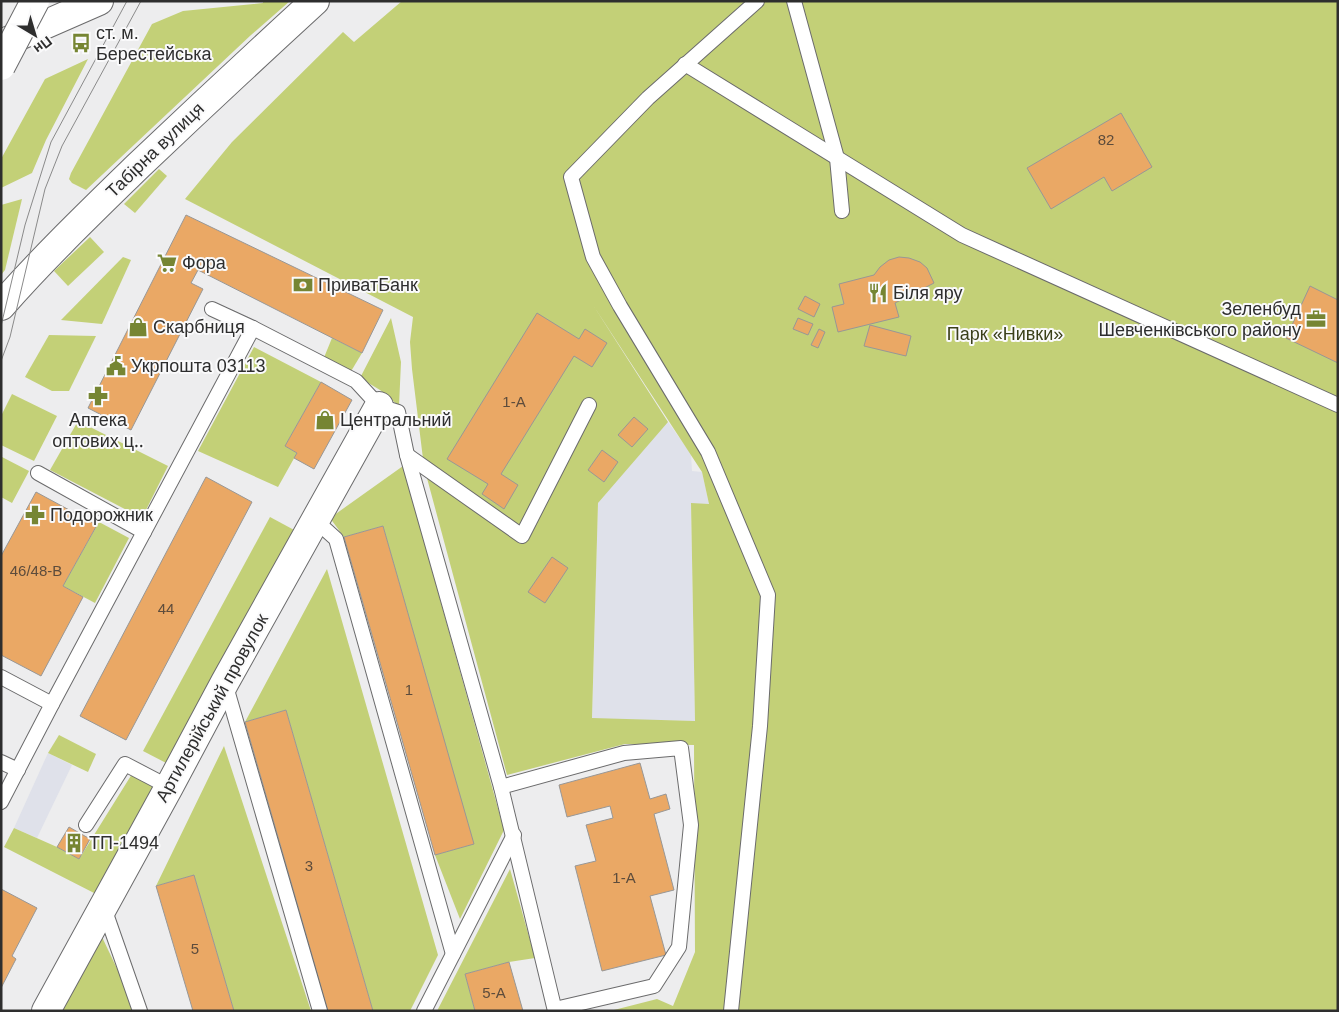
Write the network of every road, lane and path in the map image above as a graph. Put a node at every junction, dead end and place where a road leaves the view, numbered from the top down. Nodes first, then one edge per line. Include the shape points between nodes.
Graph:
1 (35, 1) edge
2 (99, 1) edge
3 (315, 1) edge
4 (757, 1) edge
5 (794, 1) edge
6 (1, 44) edge
7 (685, 64) junction
8 (1, 66) edge
9 (838, 158) junction
10 (842, 211) dead end
11 (1, 306) edge
12 (212, 309) dead end
13 (253, 328) junction
14 (589, 404) dead end
15 (1338, 405) edge
16 (379, 406) junction
17 (407, 455) junction
18 (38, 473) dead end
19 (315, 520) junction
20 (144, 532) junction
21 (1, 677) edge
22 (225, 682) junction
23 (52, 704) junction
24 (1, 762) edge
25 (18, 770) junction
26 (501, 787) junction
27 (169, 788) junction
28 (1, 802) edge
29 (86, 825) dead end
30 (514, 835) junction
31 (103, 904) junction
32 (453, 954) junction
33 (555, 1010) edge
34 (46, 1011) edge
35 (140, 1011) edge
36 (320, 1011) edge
37 (424, 1011) edge
38 (731, 1011) edge

1 - 8 street, bridge
2 - 6 street
3 - 11 street, Табірна вулиця via 91,212
4 - 7 lane
5 - 9 lane
7 - 9 lane
7 - 38 lane via 570,177 592,257 708,452 768,595 760,726
9 - 10 lane
9 - 15 lane via 962,235
12 - 13 lane
13 - 16 lane via 356,381
13 - 20 lane
14 - 17 lane via 522,536
16 - 17 lane via 398,412
16 - 19 street, Артилерійський провулок
17 - 26 lane
18 - 20 lane
19 - 22 street, Артилерійський провулок
19 - 32 lane via 336,539
20 - 23 lane
21 - 23 lane
22 - 27 street, Артилерійський провулок
22 - 36 lane
23 - 25 lane
24 - 25 lane
25 - 28 lane
26 - 30 lane
26 - 33 lane via 624,753 681,748 691,825 679,948 654,986
27 - 29 lane via 125,764
27 - 31 street, Артилерійський провулок
30 - 32 lane
30 - 33 lane
31 - 34 street, Артилерійський провулок
31 - 35 lane
32 - 37 lane

